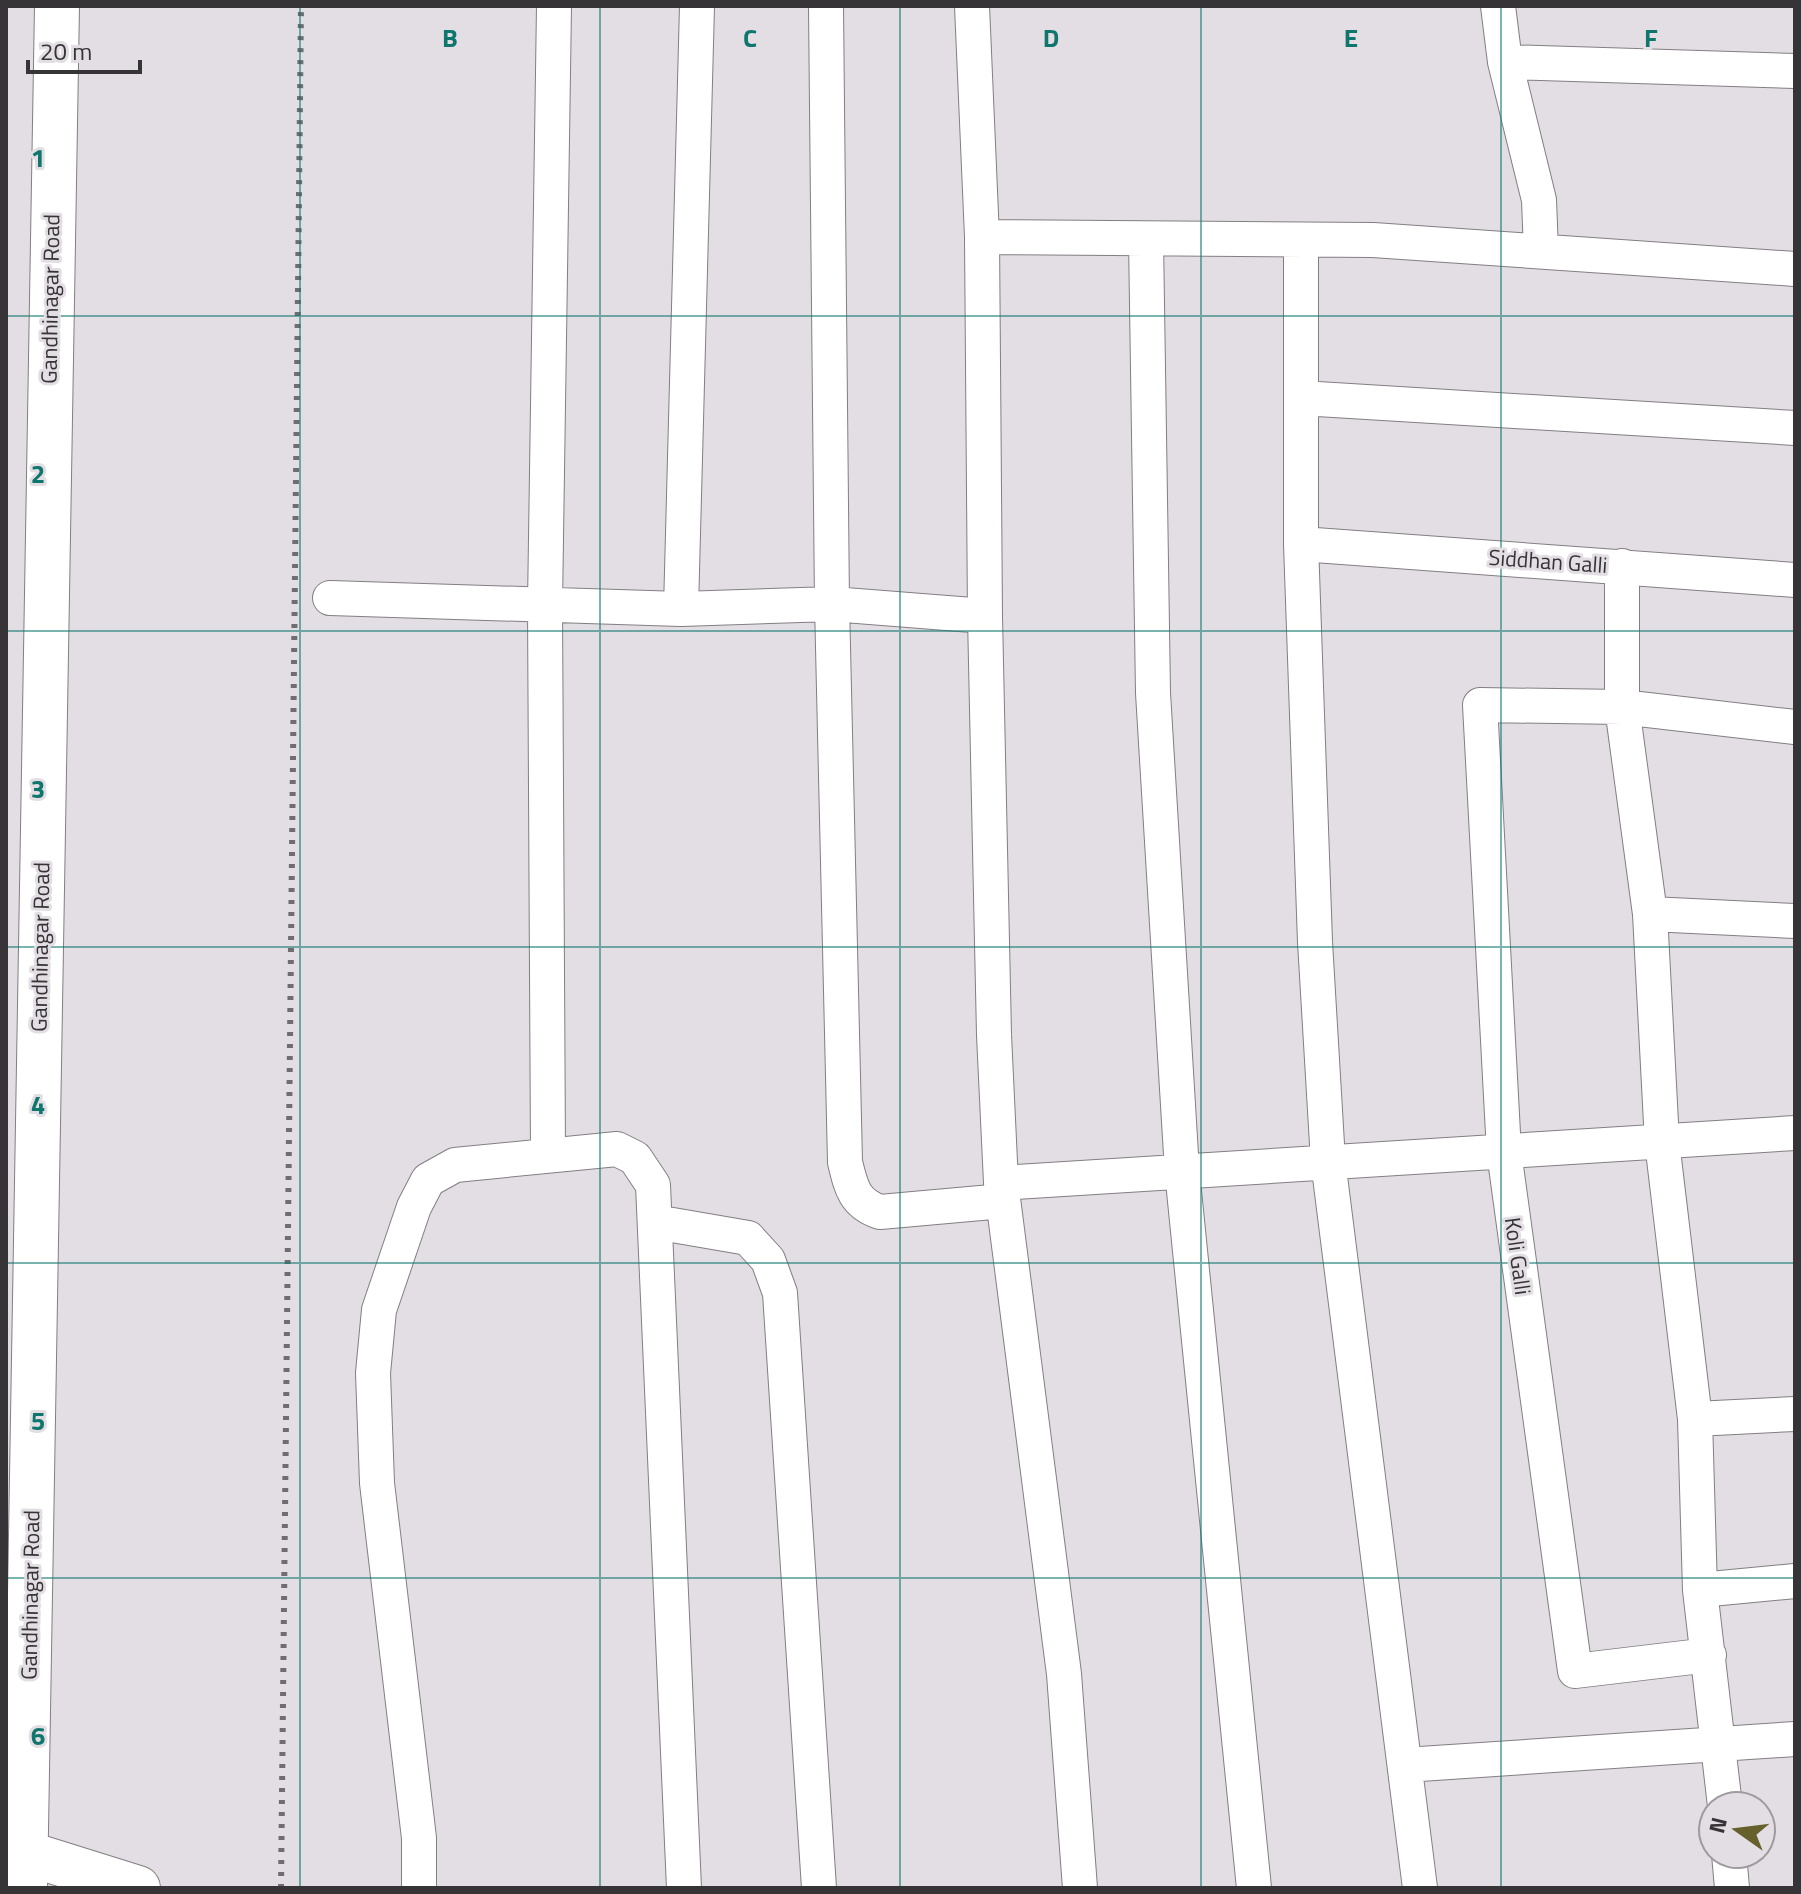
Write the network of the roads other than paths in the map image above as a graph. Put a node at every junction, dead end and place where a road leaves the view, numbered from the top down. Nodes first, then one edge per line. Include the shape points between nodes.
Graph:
1 (57, 6) edge
2 (554, 6) edge
3 (697, 6) edge
4 (826, 6) edge
5 (972, 6) edge
6 (1498, 6) edge
7 (1505, 62) junction
8 (1795, 71) edge
9 (982, 237) junction
10 (1146, 239) junction
11 (1301, 240) junction
12 (1541, 251) junction
13 (1795, 269) edge
14 (1301, 398) junction
15 (1795, 428) edge
16 (1301, 544) junction
17 (1622, 566) junction
18 (1795, 580) edge
19 (330, 598) dead end
20 (832, 604) junction
21 (545, 605) junction
22 (681, 609) junction
23 (985, 616) junction
24 (1622, 707) junction
25 (1795, 727) edge
26 (1650, 914) junction
27 (1795, 921) edge
28 (1795, 1133) edge
29 (1662, 1142) junction
30 (1504, 1152) junction
31 (548, 1154) junction
32 (1328, 1161) junction
33 (1182, 1171) junction
34 (1002, 1192) junction
35 (655, 1222) junction
36 (1795, 1414) edge
37 (1695, 1419) junction
38 (1795, 1581) edge
39 (1700, 1590) junction
40 (1709, 1655) junction
41 (1795, 1739) edge
42 (1720, 1743) junction
43 (1405, 1765) junction
44 (1724, 1790) edge
45 (19, 1861) edge
46 (138, 1888) edge
47 (419, 1888) edge
48 (684, 1888) edge
49 (819, 1888) edge
50 (1080, 1888) edge
51 (1254, 1888) edge
52 (1420, 1888) edge

1 - 45 street, Gandhinagar Road
2 - 21 street
3 - 22 street
4 - 20 street
5 - 9 street
6 - 7 street
7 - 8 street
7 - 12 street via 1539,200
9 - 10 street
9 - 23 street
10 - 11 street
10 - 33 street via 1153,693
11 - 12 street
11 - 14 street
12 - 13 street
14 - 15 street
14 - 16 street
16 - 17 street, Siddhan Galli
16 - 32 street
17 - 18 street, Siddhan Galli
17 - 24 street
19 - 21 street
20 - 22 street
20 - 23 street
20 - 34 street via 845,1162 851,1189 863,1206 880,1212
21 - 22 street
21 - 31 street
23 - 34 street
24 - 25 street
24 - 26 street
24 - 30 street, Koli Galli via 1480,705
26 - 27 street
26 - 29 street
28 - 29 street
29 - 30 street
29 - 37 street
30 - 32 street
30 - 40 street, Koli Galli via 1575,1671
31 - 35 street via 617,1149 635,1158 653,1185
31 - 47 street via 455,1165 428,1180 379,1310 373,1373 377,1483 419,1838
32 - 33 street
32 - 43 street
33 - 34 street
33 - 51 street
34 - 50 street via 1064,1674
35 - 48 street
35 - 49 street via 748,1238 768,1260 780,1293
36 - 37 street
37 - 39 street
38 - 39 street
39 - 40 street
40 - 42 street
41 - 42 street
42 - 43 street
42 - 44 street
43 - 52 street
45 - 46 street

